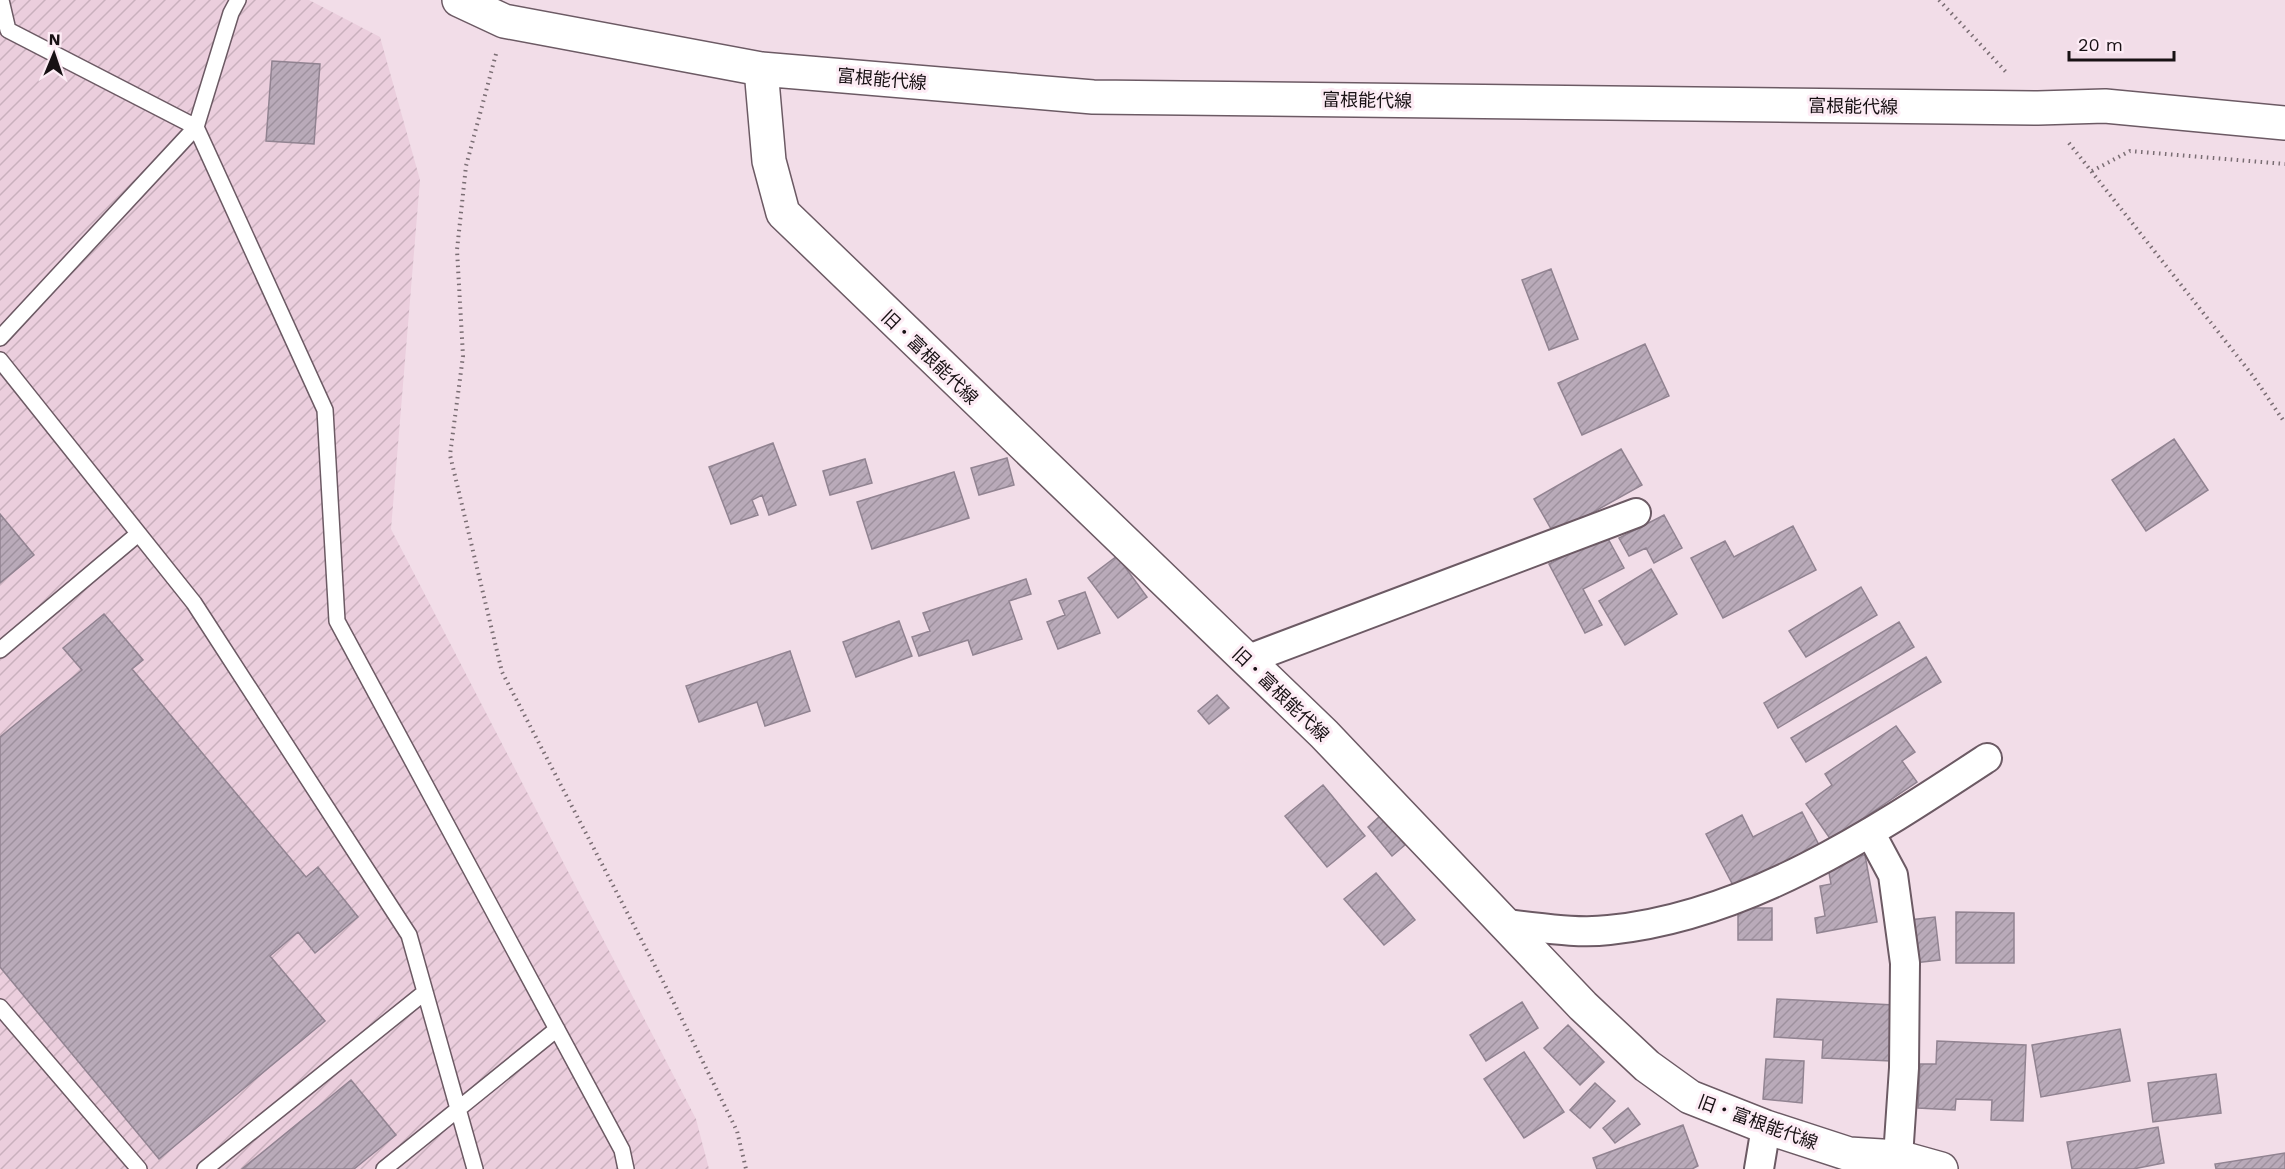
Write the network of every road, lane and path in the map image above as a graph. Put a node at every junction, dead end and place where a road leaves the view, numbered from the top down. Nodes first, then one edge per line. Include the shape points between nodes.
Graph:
1 (2, 0) edge
2 (238, 0) edge
3 (459, 0) edge
4 (1939, 0) edge
5 (504, 21) junction
6 (4, 33) edge
7 (762, 69) junction
8 (2038, 108) junction
9 (2285, 123) edge
10 (196, 127) junction
11 (2285, 164) edge
12 (2091, 171) junction
13 (0, 338) edge
14 (0, 360) edge
15 (2285, 423) edge
16 (1636, 513) dead end
17 (138, 534) junction
18 (0, 650) edge
19 (1246, 660) junction
20 (1987, 758) dead end
21 (1871, 834) junction
22 (1504, 924) junction
23 (425, 992) junction
24 (0, 1007) edge
25 (557, 1029) junction
26 (458, 1110) junction
27 (1766, 1127) junction
28 (1898, 1156) junction
29 (1851, 1161) edge
30 (139, 1169) edge
31 (205, 1169) edge
32 (384, 1169) edge
33 (475, 1169) edge
34 (626, 1169) edge
35 (746, 1169) edge
36 (1759, 1169) edge
37 (1941, 1169) edge

1 - 6 lane
2 - 10 lane
3 - 5 main road, 富根能代線
4 - 8 path
5 - 7 main road, 富根能代線
5 - 35 path via 466,166 457,250 463,356 450,455 502,672 695,1045 737,1131
6 - 10 lane
7 - 8 main road, 富根能代線 via 1093,97
7 - 19 main road, 旧・富根能代線 via 769,161 783,213
8 - 9 main road, 富根能代線 via 2105,106
8 - 12 path
10 - 13 lane
10 - 25 lane via 325,410 337,621
11 - 12 path via 2130,151
12 - 15 path via 2253,376
14 - 17 lane
16 - 19 street
17 - 18 lane
17 - 23 lane via 194,603 409,935
19 - 22 main road, 旧・富根能代線 via 1324,734
20 - 21 street
21 - 22 street via 1753,891 1666,921 1607,930
21 - 28 street via 1893,875 1905,963
22 - 27 main road, 旧・富根能代線 via 1647,1066 1690,1097
23 - 26 lane
23 - 31 lane
24 - 30 lane
25 - 26 lane
25 - 34 lane via 622,1150
26 - 32 lane
26 - 33 lane
27 - 29 main road, 旧・富根能代線
27 - 36 street
28 - 29 main road, 旧・富根能代線
28 - 37 main road, 旧・富根能代線

